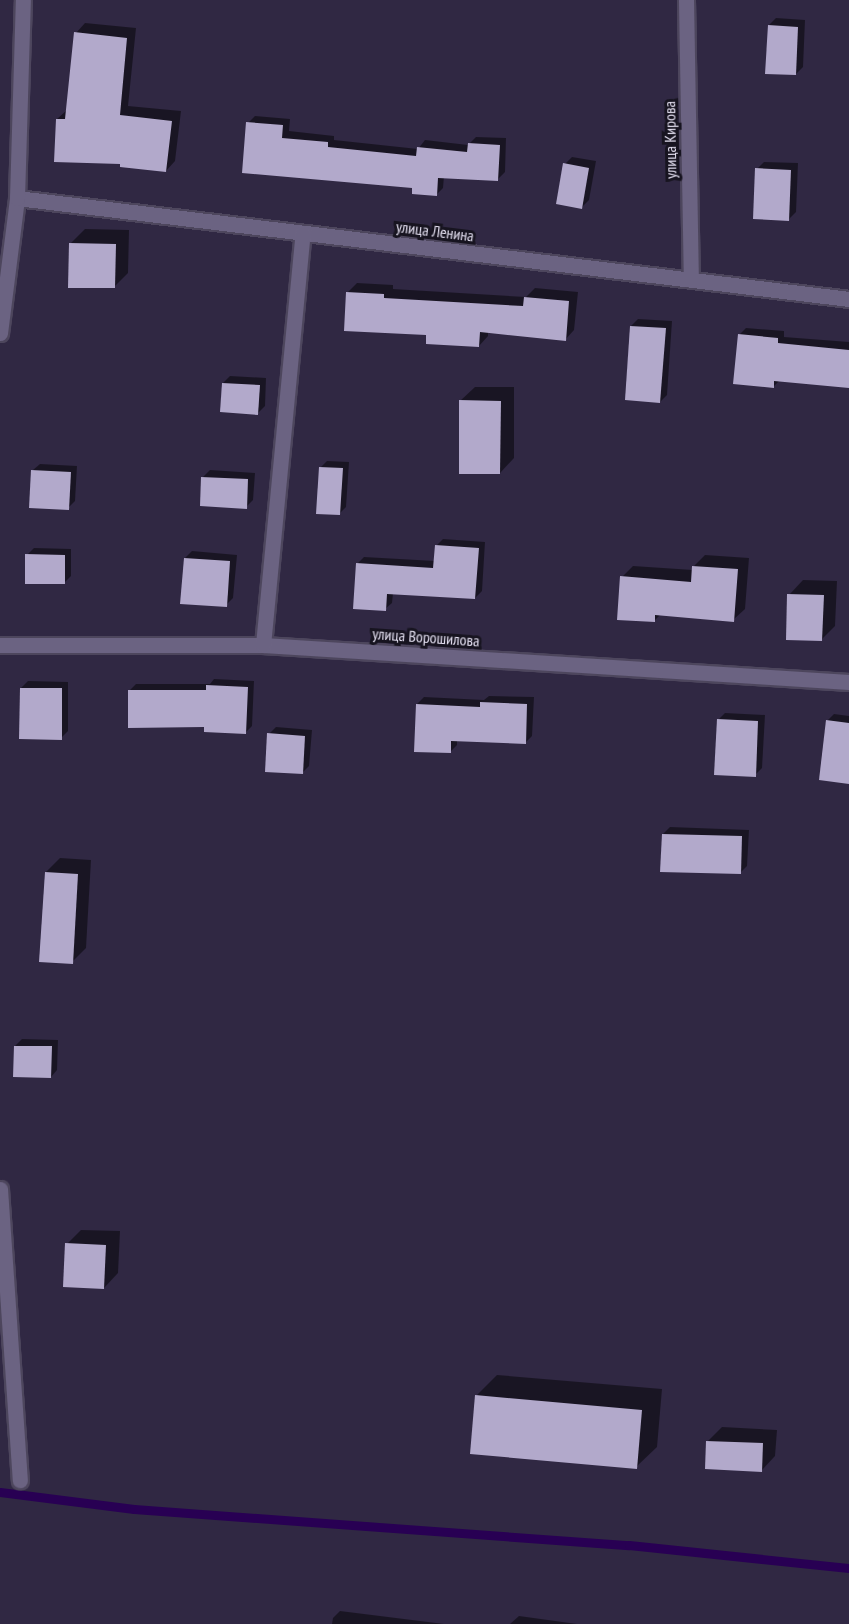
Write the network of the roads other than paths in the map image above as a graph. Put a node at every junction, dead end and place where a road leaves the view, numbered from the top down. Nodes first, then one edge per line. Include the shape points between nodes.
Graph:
1 (23, 0) edge
2 (686, 0) edge
3 (17, 198) junction
4 (303, 233) junction
5 (691, 280) junction
6 (849, 299) edge
7 (0, 333) edge
8 (0, 645) edge
9 (263, 645) junction
10 (849, 682) edge
11 (0, 1189) edge
12 (20, 1480) dead end

1 - 3 street
2 - 5 street, улица Кирова
3 - 4 street, улица Ленина
3 - 7 street
4 - 5 street, улица Ленина
4 - 9 street
5 - 6 street, улица Ленина
8 - 9 street, улица Ворошилова
9 - 10 street, улица Ворошилова
11 - 12 street

